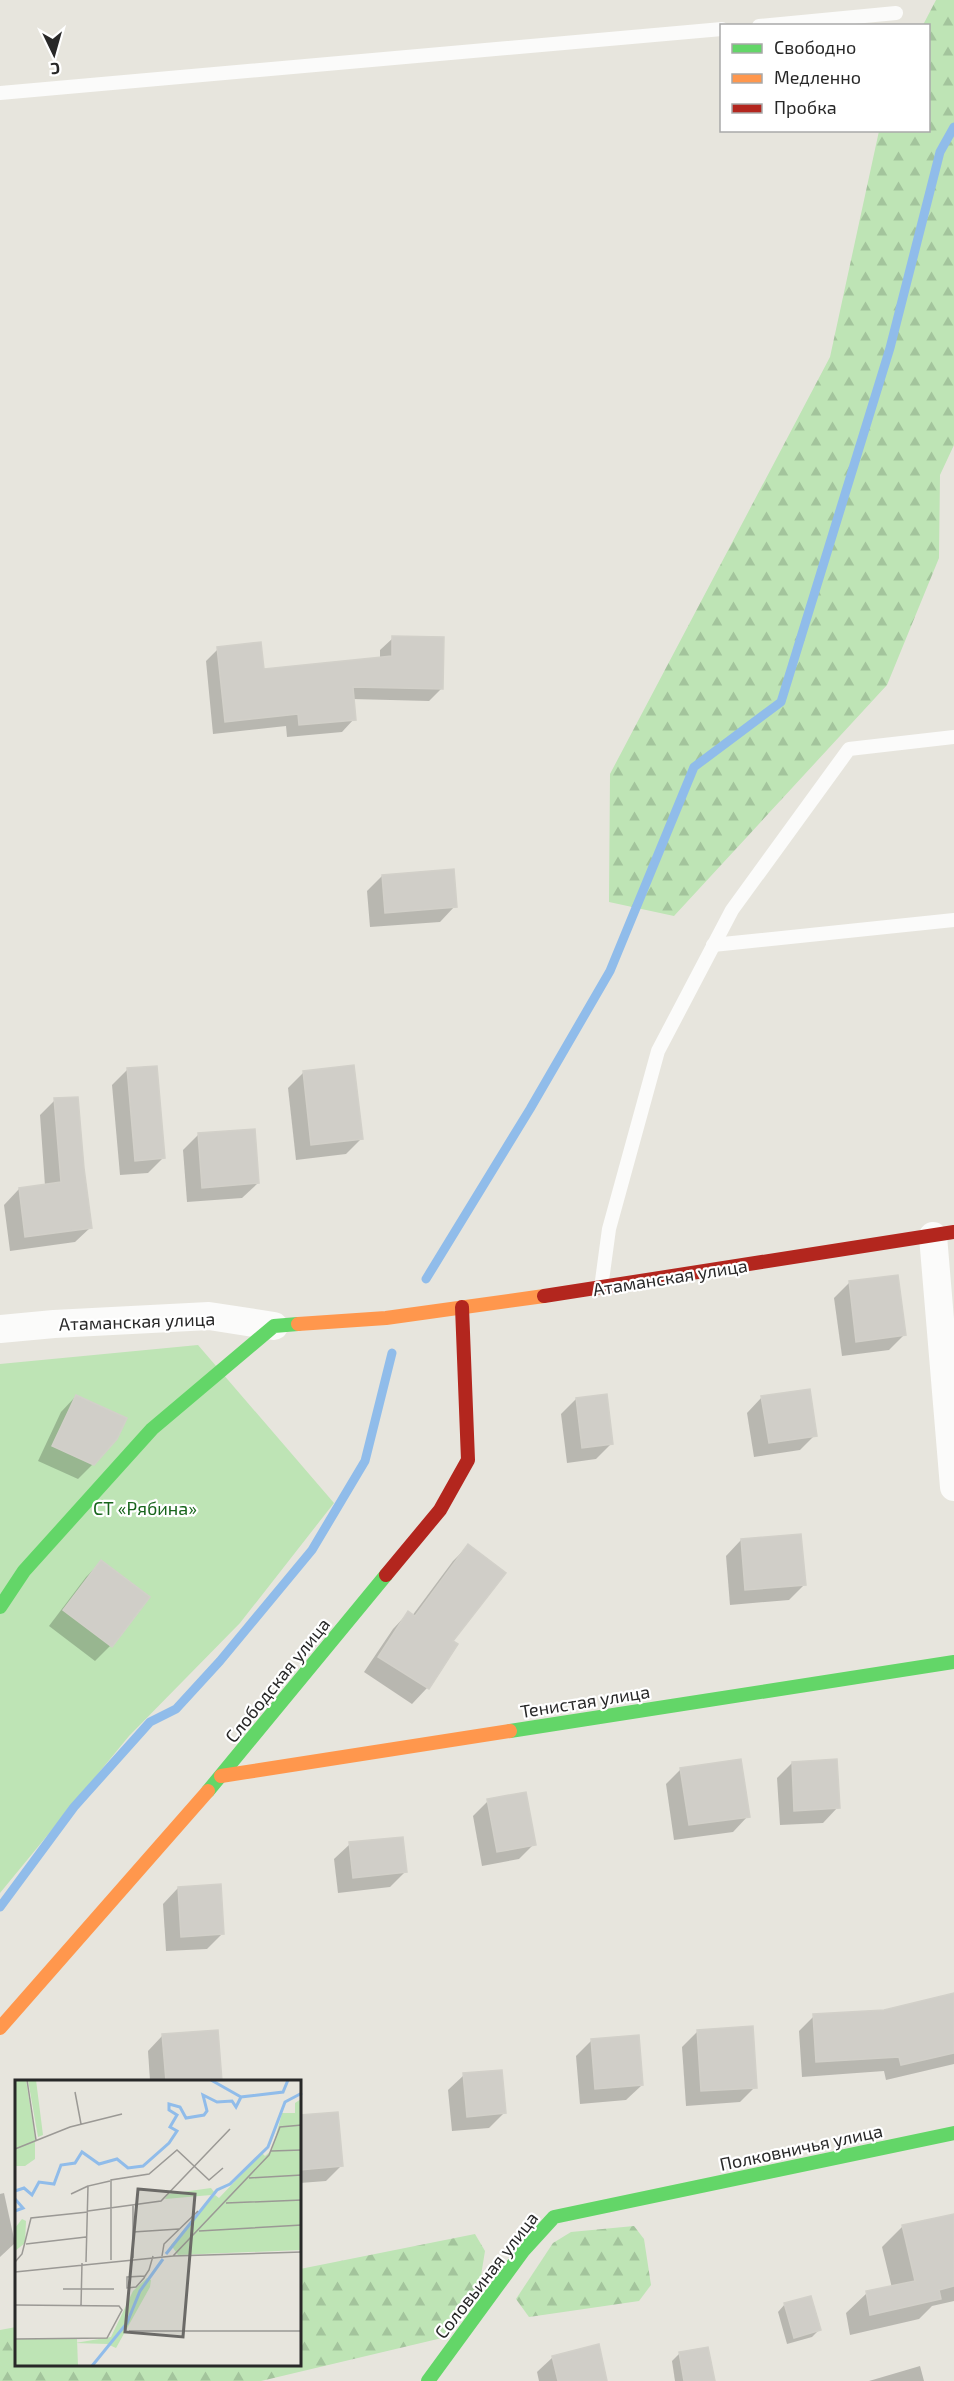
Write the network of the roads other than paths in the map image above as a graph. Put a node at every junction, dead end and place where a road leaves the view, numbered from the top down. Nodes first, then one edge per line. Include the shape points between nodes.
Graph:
1 (896, 13) dead end
2 (780, 24) edge
3 (720, 29) edge
4 (0, 93) edge
5 (954, 737) edge
6 (954, 920) edge
7 (713, 945) junction
8 (944, 1234) edge
9 (601, 1288) junction
10 (462, 1307) junction
11 (274, 1326) junction
12 (0, 1329) edge
13 (954, 1487) edge
14 (0, 1607) edge
15 (954, 1662) edge
16 (221, 1776) junction
17 (0, 2028) edge
18 (954, 2133) edge
19 (656, 2196) joint
20 (428, 2381) edge

1 - 2 lane
3 - 4 lane
5 - 7 lane via 849,749 732,910
6 - 7 lane
7 - 9 lane via 658,1051 609,1228
8 - 9 street, Атаманская улица
8 - 13 street
9 - 10 street, Атаманская улица
10 - 11 street, Атаманская улица via 386,1318
10 - 16 street, Слободская улица via 468,1460 440,1510
11 - 12 street, Атаманская улица via 209,1316
11 - 14 street via 152,1429 24,1571
15 - 16 street, Тенистая улица
16 - 17 street, Слободская улица
18 - 19 street, Полковничья улица
19 - 20 street, Соловьиная улица via 554,2217 523,2251

